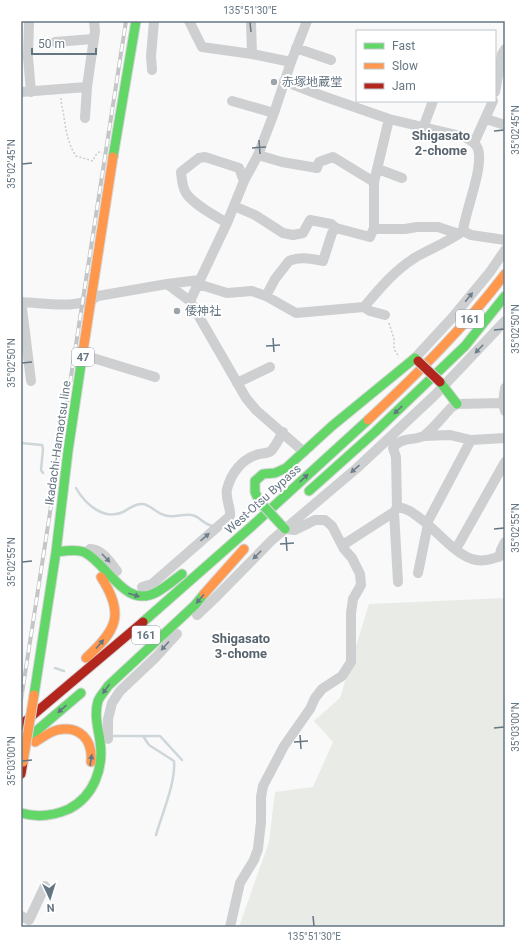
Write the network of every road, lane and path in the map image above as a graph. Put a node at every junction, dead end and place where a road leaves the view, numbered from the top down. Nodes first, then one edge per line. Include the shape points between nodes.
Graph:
1 (94, 21) edge
2 (136, 21) edge
3 (154, 21) edge
4 (189, 21) edge
5 (307, 21) edge
6 (29, 23) dead end
7 (251, 23) dead end
8 (94, 39) junction
9 (55, 42) dead end
10 (296, 48) junction
11 (505, 49) edge
12 (252, 54) junction
13 (25, 57) edge
14 (331, 60) dead end
15 (290, 62) junction
16 (152, 70) dead end
17 (284, 81) junction
18 (87, 87) junction
19 (496, 87) edge
20 (62, 89) junction
21 (26, 92) edge
22 (232, 101) dead end
23 (433, 102) edge
24 (493, 102) edge
25 (274, 113) junction
26 (85, 118) dead end
27 (389, 119) junction
28 (486, 119) junction
29 (505, 125) edge
30 (423, 128) junction
31 (474, 143) junction
32 (114, 154) junction
33 (258, 154) junction
34 (378, 169) junction
35 (402, 178) dead end
36 (244, 181) junction
37 (374, 182) junction
38 (234, 206) junction
39 (227, 223) junction
40 (336, 228) junction
41 (374, 228) junction
42 (461, 232) junction
43 (505, 240) edge
44 (505, 250) edge
45 (505, 274) edge
46 (199, 282) junction
47 (167, 284) junction
48 (266, 296) junction
49 (505, 296) edge
50 (91, 300) junction
51 (190, 301) junction
52 (22, 302) edge
53 (364, 307) junction
54 (385, 315) joint
55 (505, 321) edge
56 (83, 355) junction
57 (401, 359) dead end
58 (417, 359) junction
59 (270, 367) dead end
60 (155, 378) dead end
61 (30, 381) dead end
62 (237, 384) junction
63 (442, 384) junction
64 (505, 388) edge
65 (457, 404) junction
66 (504, 407) edge
67 (367, 420) junction
68 (283, 432) junction
69 (424, 436) junction
70 (505, 438) edge
71 (471, 440) junction
72 (393, 448) junction
73 (375, 451) junction
74 (304, 452) junction
75 (505, 462) edge
76 (285, 483) dead end
77 (269, 497) dead end
78 (301, 498) dead end
79 (396, 509) junction
80 (255, 510) dead end
81 (284, 514) dead end
82 (428, 524) junction
83 (270, 526) dead end
84 (285, 529) junction
85 (342, 542) junction
86 (505, 542) edge
87 (456, 549) junction
88 (56, 552) junction
89 (69, 555) junction
90 (502, 556) edge
91 (191, 566) dead end
92 (89, 568) dead end
93 (418, 573) dead end
94 (398, 582) dead end
95 (191, 596) dead end
96 (90, 684) dead end
97 (21, 719) edge
98 (21, 725) edge
99 (21, 744) edge
100 (21, 751) edge
101 (88, 771) dead end
102 (21, 774) edge
103 (66, 800) dead end
104 (21, 811) edge
105 (38, 817) junction
106 (45, 886) dead end
107 (21, 916) edge
108 (230, 927) edge

1 - 8 street
2 - 32 main road, Ikadachi-Hamaotsu line / 47
3 - 16 street
4 - 12 street via 202,47
5 - 10 street
6 - 13 street
7 - 12 street
8 - 9 street
8 - 18 street
10 - 14 street
10 - 15 street
11 - 19 street
12 - 15 street
13 - 21 street
15 - 17 street
17 - 25 street
17 - 27 street
18 - 20 street
18 - 26 street
20 - 21 street
20 - 32 path via 64,122 76,156 93,161 99,152
22 - 25 street
23 - 30 street
24 - 28 street
25 - 33 street
27 - 30 street
27 - 34 street
28 - 29 street
28 - 31 street
30 - 31 street via 465,137
31 - 42 street via 479,155 477,170
32 - 50 main road, Ikadachi-Hamaotsu line / 47
33 - 36 street
33 - 37 street via 282,162 317,168 319,162 333,157
34 - 35 street
34 - 37 street
36 - 38 street
36 - 39 street via 238,168 205,157 199,158 181,172 187,195
37 - 41 street
38 - 39 street
38 - 40 street via 255,215 283,233 303,233 310,220 331,224
39 - 46 street
40 - 41 street via 370,237
40 - 48 street via 323,261 304,258 289,261
41 - 42 street via 438,227
42 - 43 street
42 - 53 street via 415,258 388,279
58 -> 44 street via 490,272
45 - 67 main road, West-Otsu Bypass / 161 via 422,370
46 - 47 street
46 - 48 street via 227,293 252,291
46 - 51 street
47 - 50 street via 98,296
47 - 51 street
48 - 53 street via 296,313
49 -> 78 main road, West-Otsu Bypass / 161 via 465,346
50 - 52 street via 61,304
50 - 56 main road, Ikadachi-Hamaotsu line / 47
51 - 62 street
52 - 61 street
53 - 54 street
54 - 57 path via 392,331 394,349
55 -> 63 street
56 - 60 street
56 - 88 main road, Ikadachi-Hamaotsu line / 47
58 - 63 main road, bridge
58 - 74 main road via 332,426
59 - 62 street
62 - 68 street via 256,410
63 - 65 main road
63 - 73 street
64 - 66 street
65 - 66 street
65 - 69 street
67 - 76 main road via 335,439
98 -> 67 main road, West-Otsu Bypass / 161 via 172,598
68 - 74 street
89 -> 68 street via 82,548 95,549 105,555 132,586 142,588 152,584 230,516 226,496 235,471 251,457 274,448
69 - 71 street via 450,435
69 - 72 street via 397,442
70 - 71 street
71 - 82 street
72 - 73 street
72 - 79 street via 396,457
73 -> 84 street
74 - 84 main road, bridge via 286,468 275,473 263,474 255,481 255,492 259,501
75 - 87 street
77 - 80 main road
79 - 82 street via 404,507
79 - 85 street via 346,542
79 - 94 street
81 - 83 main road, West-Otsu Bypass
82 - 87 street
82 - 93 street
84 - 85 street via 295,530 315,520 324,520 332,526
84 -> 105 street via 120,691 112,702 108,719 109,762 98,791 89,802 78,813 59,820
85 - 108 street via 360,574 361,585 353,599 351,613 352,662 342,676 322,689 315,698 284,746 263,786 258,849 240,883
86 - 90 street via 500,550
87 - 90 street via 471,559 485,560
88 - 89 main road
88 - 102 main road, Ikadachi-Hamaotsu line / 47, bridge
89 -> 91 main road via 83,552 95,560 128,593 140,597 156,593
97 -> 92 main road via 98,647 112,628 116,615 114,597 101,576
95 -> 105 main road, West-Otsu Bypass via 247,547 194,606 108,686 98,702 97,717 102,749 101,766 94,784 82,800 68,809 54,815
96 -> 99 main road
101 -> 100 main road via 92,760 89,741 75,730 55,731
103 - 104 main road via 56,806
104 - 105 main road
106 - 107 street via 29,920

